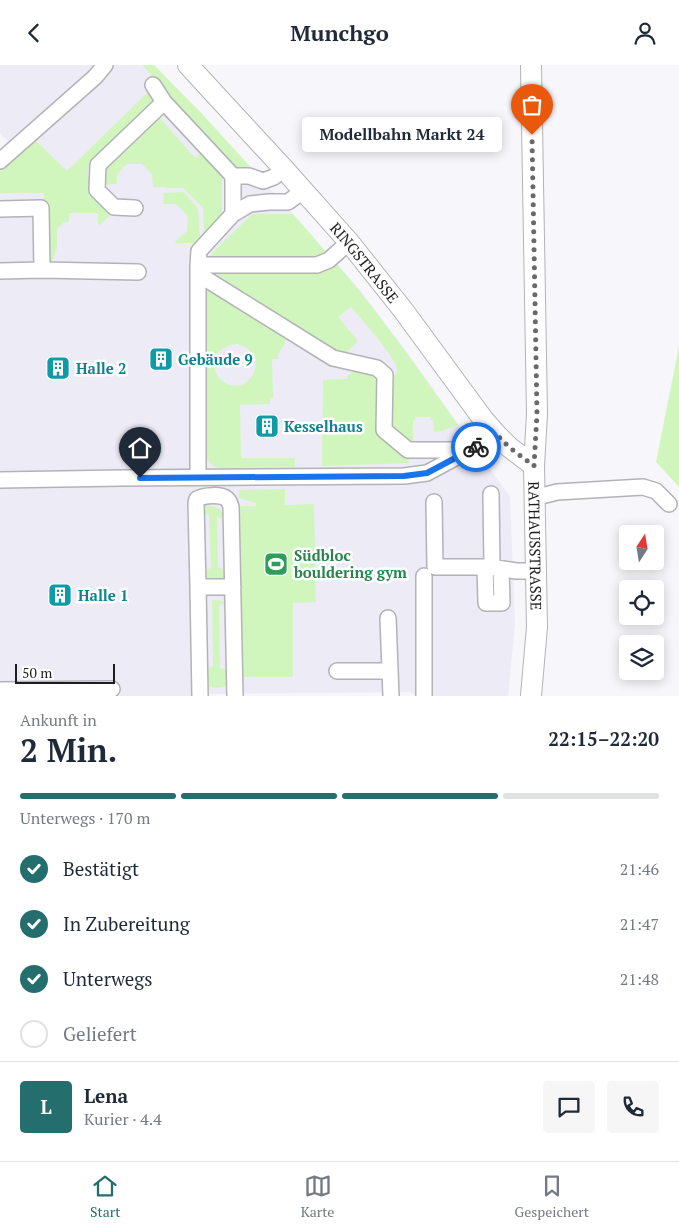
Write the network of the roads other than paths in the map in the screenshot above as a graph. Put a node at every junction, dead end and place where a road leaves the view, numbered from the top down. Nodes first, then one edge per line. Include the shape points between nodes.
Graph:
1 (105, 65) edge
2 (188, 65) edge
3 (530, 65) edge
4 (153, 85) dead end
5 (164, 103) junction
6 (0, 161) edge
7 (284, 169) junction
8 (233, 176) junction
9 (303, 191) junction
10 (135, 208) dead end
11 (0, 209) edge
12 (232, 214) junction
13 (349, 242) junction
14 (198, 269) junction
15 (42, 270) junction
16 (0, 271) edge
17 (138, 272) dead end
18 (498, 436) junction
19 (470, 450) junction
20 (534, 466) junction
21 (198, 477) junction
22 (0, 481) edge
23 (491, 494) dead end
24 (534, 498) junction
25 (434, 502) dead end
26 (669, 504) dead end
27 (492, 568) junction
28 (536, 571) junction
29 (424, 576) dead end
30 (198, 587) junction
31 (233, 587) junction
32 (388, 618) dead end
33 (337, 671) dead end
34 (390, 671) junction
35 (112, 689) dead end
36 (0, 690) edge
37 (200, 696) edge
38 (235, 696) edge
39 (391, 696) edge
40 (424, 696) edge
41 (531, 696) edge

1 - 6 lane
2 - 7 main road, RINGSTRASSE
3 - 20 main road, RATHAUSSTRASSE via 537,414
4 - 5 lane
5 - 8 lane
5 - 10 lane via 98,165 98,190 114,207
7 - 8 lane via 263,181 249,176
7 - 9 main road, RINGSTRASSE
8 - 12 lane
9 - 12 lane via 288,202 250,205
9 - 13 main road, RINGSTRASSE
11 - 15 lane via 41,208
12 - 14 lane via 199,251
13 - 14 lane via 329,260 317,265
13 - 18 main road, RINGSTRASSE
14 - 19 lane via 333,358 377,368 385,375 384,430 408,450
14 - 21 lane
15 - 16 lane
15 - 17 lane
18 - 19 lane
18 - 20 main road, RINGSTRASSE
19 - 21 lane via 427,473 404,476
20 - 24 main road, RATHAUSSTRASSE
21 - 22 lane
23 - 27 lane
24 - 26 lane via 557,492 643,487 656,491
24 - 28 main road, RATHAUSSTRASSE
25 - 27 lane via 436,567
27 - 28 lane
28 - 41 main road, RATHAUSSTRASSE via 537,627
29 - 40 lane
30 - 31 lane
30 - 31 lane via 196,503 202,496 226,497 230,502
30 - 37 lane
31 - 38 lane
32 - 34 lane
33 - 34 lane
34 - 39 lane
35 - 36 lane

